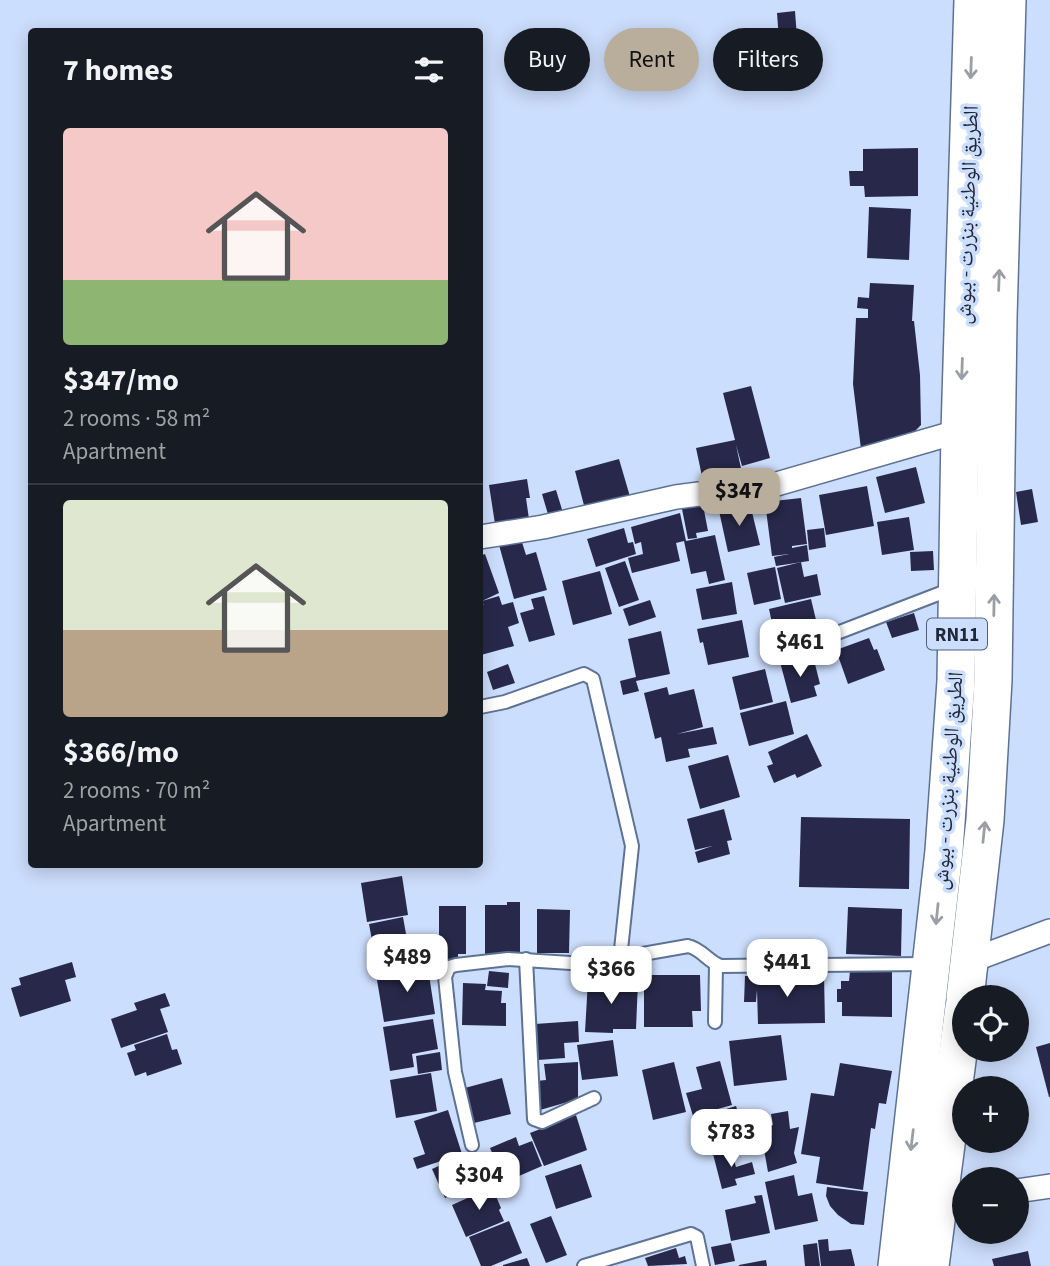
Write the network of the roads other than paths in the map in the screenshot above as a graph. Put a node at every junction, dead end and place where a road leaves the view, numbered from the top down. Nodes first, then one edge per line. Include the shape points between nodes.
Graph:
1 (973, 0) edge
2 (1007, 0) edge
3 (960, 431) junction
4 (483, 537) edge
5 (958, 586) junction
6 (837, 633) dead end
7 (483, 706) edge
8 (1050, 931) edge
9 (526, 959) junction
10 (620, 959) junction
11 (970, 961) junction
12 (932, 964) junction
13 (716, 965) junction
14 (967, 985) edge
15 (715, 1022) dead end
16 (961, 1062) edge
17 (594, 1098) dead end
18 (472, 1145) dead end
19 (954, 1167) edge
20 (1050, 1186) edge
21 (1029, 1189) edge
22 (952, 1202) edge
23 (584, 1266) edge
24 (703, 1266) edge
25 (897, 1266) edge
26 (930, 1266) edge

1 -> 3 main road, الطريق الوطنية بنزرت - ببوش / RN11
11 -> 2 main road, الطريق الوطنية بنزرت - ببوش / RN11 via 993,680
3 - 4 street via 749,492 676,496
3 - 5 main road, الطريق الوطنية بنزرت - ببوش / RN11
5 - 6 lane
5 -> 12 main road, الطريق الوطنية بنزرت - ببوش / RN11 via 954,707
7 - 10 lane via 583,674 593,679 632,846
8 - 11 street
9 - 10 lane via 586,964
9 - 17 lane via 534,1119 542,1122
9 - 18 lane via 456,965 446,972 455,1072
10 - 13 lane via 688,946
11 - 14 main road, الطريق الوطنية بنزرت - ببوش / RN11
12 - 13 lane
12 -> 25 main road, الطريق الوطنية بنزرت - ببوش / RN11
13 - 15 lane
16 - 19 main road
20 - 21 street
22 - 26 main road
23 - 24 lane via 691,1234 697,1237

